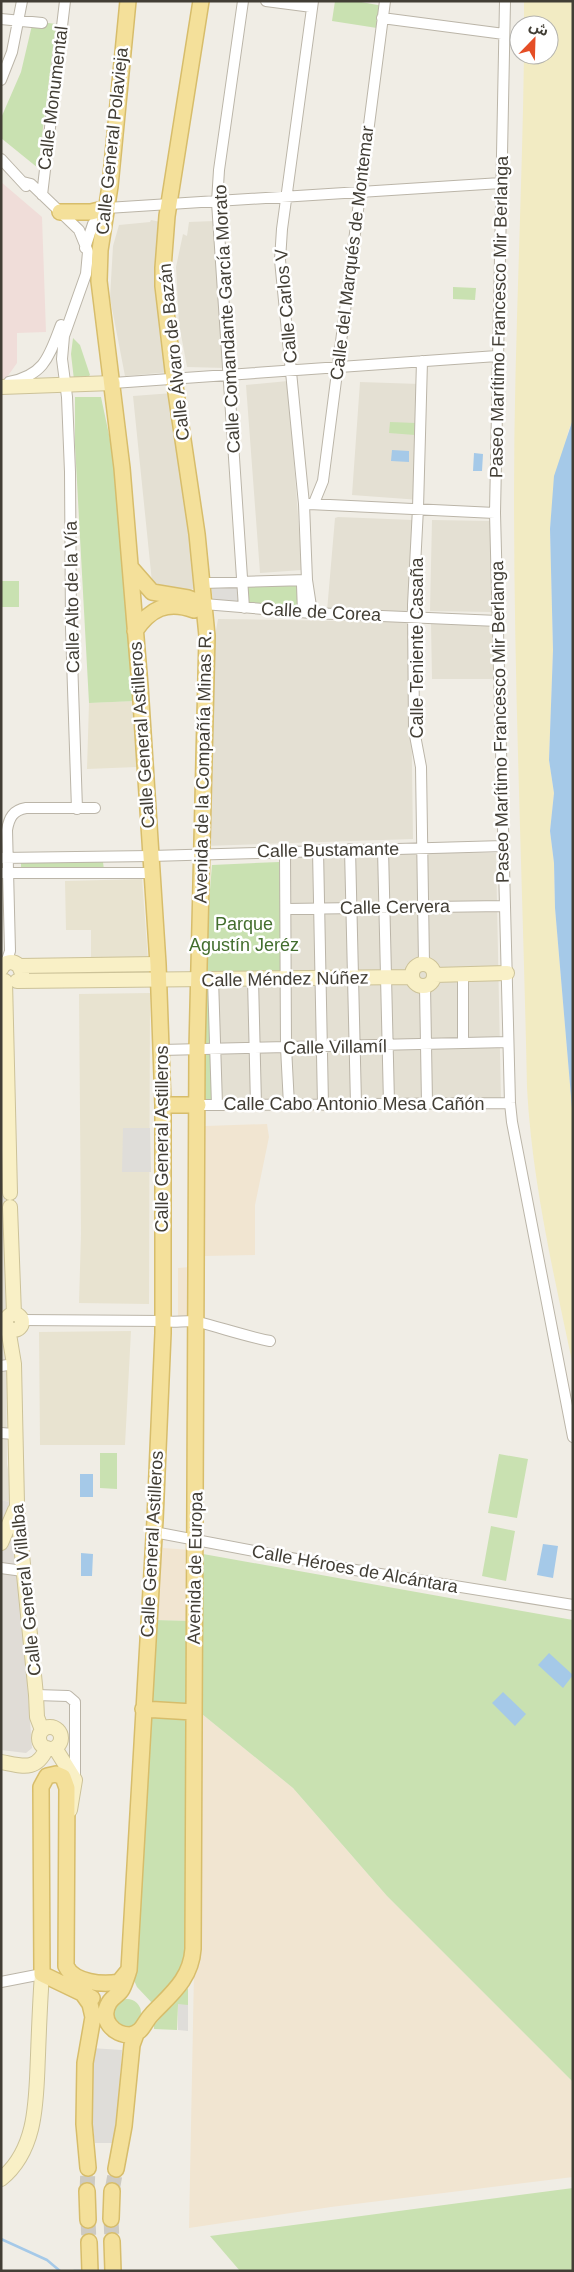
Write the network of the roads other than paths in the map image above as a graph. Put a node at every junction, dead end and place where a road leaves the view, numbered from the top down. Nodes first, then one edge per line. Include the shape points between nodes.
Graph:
1 (22, 1) edge
2 (65, 1) edge
3 (128, 1) edge
4 (201, 1) edge
5 (243, 1) edge
6 (266, 1) edge
7 (385, 1) edge
8 (505, 1) edge
9 (313, 4) edge
10 (382, 18) junction
11 (1, 19) edge
12 (20, 20) junction
13 (42, 23) dead end
14 (504, 34) junction
15 (1, 80) edge
16 (1, 160) edge
17 (23, 182) junction
18 (496, 183) junction
19 (360, 192) junction
20 (42, 195) junction
21 (287, 196) junction
22 (217, 202) junction
23 (169, 205) junction
24 (107, 208) junction
25 (60, 212) junction
26 (83, 251) junction
27 (87, 268) junction
28 (99, 281) junction
29 (497, 356) junction
30 (422, 361) junction
31 (338, 367) junction
32 (291, 371) junction
33 (229, 376) junction
34 (65, 379) junction
35 (174, 379) junction
36 (113, 383) junction
37 (1, 387) edge
38 (309, 504) junction
39 (418, 508) junction
40 (495, 513) junction
41 (131, 568) junction
42 (305, 580) junction
43 (242, 582) junction
44 (202, 583) junction
45 (244, 608) junction
46 (205, 609) junction
47 (307, 612) junction
48 (413, 616) junction
49 (498, 620) junction
50 (135, 632) junction
51 (94, 808) dead end
52 (76, 809) junction
53 (504, 846) junction
54 (421, 848) junction
55 (350, 849) junction
56 (383, 849) junction
57 (285, 850) junction
58 (318, 850) junction
59 (201, 854) junction
60 (151, 856) junction
61 (4, 858) edge
62 (4, 873) edge
63 (152, 873) junction
64 (504, 906) junction
65 (352, 907) junction
66 (422, 907) junction
67 (384, 908) junction
68 (286, 909) junction
69 (319, 909) junction
70 (158, 964) junction
71 (424, 964) junction
72 (106, 965) junction
73 (8, 971) edge
74 (507, 973) junction
75 (463, 974) junction
76 (434, 975) junction
77 (411, 977) junction
78 (352, 978) junction
79 (386, 978) junction
80 (254, 979) junction
81 (286, 979) junction
82 (319, 979) junction
83 (206, 980) junction
84 (159, 981) junction
85 (106, 982) junction
86 (425, 986) junction
87 (508, 1042) junction
88 (463, 1043) junction
89 (426, 1044) junction
90 (387, 1046) junction
91 (286, 1047) junction
92 (355, 1047) junction
93 (215, 1048) junction
94 (254, 1048) junction
95 (321, 1048) junction
96 (197, 1049) junction
97 (161, 1050) junction
98 (5, 1080) edge
99 (5, 1100) edge
100 (389, 1103) junction
101 (428, 1103) junction
102 (510, 1103) junction
103 (356, 1104) junction
104 (163, 1105) junction
105 (198, 1105) junction
106 (218, 1105) junction
107 (256, 1105) junction
108 (289, 1105) junction
109 (322, 1105) junction
110 (6, 1201) edge
111 (162, 1321) junction
112 (195, 1321) junction
113 (12, 1322) edge
114 (270, 1341) dead end
115 (7, 1365) edge
116 (8, 1434) edge
117 (573, 1437) edge
118 (17, 1504) junction
119 (154, 1532) junction
120 (196, 1540) junction
121 (1, 1543) edge
122 (1, 1568) edge
123 (24, 1571) junction
124 (556, 1604) junction
125 (573, 1605) edge
126 (573, 1609) edge
127 (36, 1695) junction
128 (143, 1709) junction
129 (193, 1712) junction
130 (49, 1729) junction
131 (48, 1747) junction
132 (1, 1754) edge
133 (1, 1762) edge
134 (32, 1765) junction
135 (71, 1784) junction
136 (41, 1785) junction
137 (68, 1970) junction
138 (129, 1970) junction
139 (42, 1974) junction
140 (1, 1982) edge
141 (83, 1994) junction
142 (106, 2012) junction
143 (136, 2034) junction
144 (88, 2168) tunnel mouth
145 (116, 2169) tunnel mouth
146 (1, 2179) edge
147 (88, 2190) tunnel mouth
148 (112, 2191) tunnel mouth
149 (111, 2218) tunnel mouth
150 (88, 2220) tunnel mouth
151 (89, 2243) tunnel mouth
152 (112, 2247) tunnel mouth
153 (90, 2271) edge
154 (113, 2271) edge

1 - 12 street
2 - 20 street, Calle Monumental
3 - 24 main road, Calle General Polavieja
4 - 23 main road, Calle Álvaro de Bazán
5 - 22 street, Calle Comandante García Morato
6 - 9 street
7 - 10 street, Calle del Marqués de Montemar
8 - 14 street, Paseo Marítimo Francesco Mir Berlanga
9 - 21 street, Calle Carlos V
10 - 14 street
10 - 19 street, Calle del Marqués de Montemar
11 - 12 street
12 - 13 street
12 - 15 street
14 - 18 street, Paseo Marítimo Francesco Mir Berlanga
16 - 17 street
17 - 20 street via 31,184
17 - 26 street via 68,224
18 - 19 street
18 - 29 street, Paseo Marítimo Francesco Mir Berlanga
19 - 21 street
19 - 31 street, Calle del Marqués de Montemar
20 - 25 street
21 - 22 street
21 - 32 street, Calle Carlos V via 280,260
22 - 23 street
22 - 33 street, Calle Comandante García Morato
23 - 24 street
23 - 35 main road, Calle Álvaro de Bazán via 163,286
24 - 25 main road via 91,212
24 - 26 street via 94,224
24 - 28 main road, Calle General Polavieja
25 - 26 street via 79,230
26 - 27 street
26 - 37 street via 79,280 44,366
27 - 28 street
27 - 34 street, Calle Alto de la Vía via 64,336 62,359
28 - 36 main road, Calle General Astilleros
29 - 30 street
29 - 40 street, Paseo Marítimo Francesco Mir Berlanga
30 - 31 street
30 - 39 street, Calle Teniente Casaña
31 - 32 street
31 - 38 street, Calle del Marqués de Montemar via 322,486
32 - 33 street
32 - 38 street, Calle Carlos V via 296,444
33 - 35 street
33 - 43 street, Calle Comandante García Morato
34 - 36 street
34 - 37 street
34 - 52 street, Calle Alto de la Vía via 70,472
35 - 36 street
35 - 44 main road, Calle Álvaro de Bazán
36 - 41 main road, Calle General Astilleros
38 - 39 street
38 - 42 street, Calle Carlos V
39 - 40 street
39 - 48 street, Calle Teniente Casaña
40 - 49 street, Paseo Marítimo Francesco Mir Berlanga
41 - 46 main road via 152,592 188,598
41 - 50 main road, Calle General Astilleros
42 - 43 street
42 - 47 street, Calle Carlos V
43 - 44 street
43 - 45 street, Calle Comandante García Morato
44 - 46 main road, Calle Álvaro de Bazán
45 - 46 street, Calle de Corea
45 - 47 street, Calle de Corea
46 - 50 main road via 158,608 146,616
46 - 59 main road, Avenida de la Compañía Minas R.
47 - 48 street, Calle de Corea
48 - 49 street, Calle de Corea
48 - 54 street, Calle Teniente Casaña via 414,730 421,767
49 - 53 street, Paseo Marítimo Francesco Mir Berlanga
50 - 60 main road, Calle General Astilleros
51 - 52 street
52 - 61 street, Calle General Villalba via 18,810 8,822
53 - 54 street, Calle Bustamante
53 - 64 street, Paseo Marítimo Francesco Mir Berlanga
54 - 56 street, Calle Bustamante
54 - 66 street, Calle Teniente Casaña
55 - 56 street, Calle Bustamante
55 - 58 street, Calle Bustamante
55 - 65 street
56 - 67 street
57 - 58 street, Calle Bustamante
57 - 59 street, Calle Bustamante
57 - 68 street
58 - 69 street
59 - 60 street, Calle Bustamante
59 - 83 main road, Avenida de la Compañía Minas R.
60 - 61 street, Calle Bustamante
60 - 63 main road, Calle General Astilleros
61 - 62 street, Calle General Villalba
62 - 63 street
62 - 73 street, Calle General Villalba
63 - 70 main road, Calle General Astilleros
64 - 66 street, Calle Cervera
64 - 74 street, Paseo Marítimo Francesco Mir Berlanga
65 - 67 street, Calle Cervera
65 - 69 street, Calle Cervera
65 - 78 street
66 - 67 street, Calle Cervera
66 - 71 street, Calle Teniente Casaña
67 - 79 street
68 - 69 street, Calle Cervera
68 - 81 street
69 - 82 street
70 - 72 street
70 - 84 main road, Calle General Astilleros
71 - 76 street via 432,969
71 - 77 street via 414,967
72 - 73 street
72 - 85 street
73 - 85 street, Calle Méndez Núñez
73 - 98 street, Calle General Villalba
74 - 75 street
74 - 87 street, Paseo Marítimo Francesco Mir Berlanga
75 - 76 street
75 - 88 street
76 - 86 street via 430,984
77 - 79 street, Calle Méndez Núñez
77 - 86 street via 416,984
78 - 79 street, Calle Méndez Núñez
78 - 82 street, Calle Méndez Núñez
78 - 92 street
79 - 90 street
80 - 81 street, Calle Méndez Núñez
80 - 83 street, Calle Méndez Núñez
80 - 94 street
81 - 82 street, Calle Méndez Núñez
81 - 91 street
82 - 95 street
83 - 84 street, Calle Méndez Núñez
83 - 93 street
83 - 96 main road, Avenida de la Compañía Minas R.
84 - 85 street, Calle Méndez Núñez
84 - 97 main road, Calle General Astilleros
86 - 89 street
87 - 88 street, Calle Villamíl
87 - 102 street, Paseo Marítimo Francesco Mir Berlanga
88 - 89 street, Calle Villamíl
89 - 90 street, Calle Villamíl
89 - 101 street
90 - 92 street, Calle Villamíl
90 - 100 street
91 - 94 street, Calle Villamíl
91 - 95 street, Calle Villamíl
91 - 108 street
92 - 95 street, Calle Villamíl
92 - 103 street
93 - 94 street, Calle Villamíl
93 - 96 street, Calle Villamíl
93 - 106 street
94 - 107 street
95 - 109 street
96 - 97 street, Calle Villamíl
96 - 105 main road, Avenida de Europa
97 - 104 main road, Calle General Astilleros
98 - 99 street, Calle General Villalba
99 - 110 street, Calle General Villalba
100 - 101 street, Calle Cabo Antonio Mesa Cañón
100 - 103 street, Calle Cabo Antonio Mesa Cañón
101 - 102 street, Calle Cabo Antonio Mesa Cañón
102 - 117 street, Paseo Marítimo Francesco Mir Berlanga
103 - 109 street, Calle Cabo Antonio Mesa Cañón
104 - 105 main road
104 - 111 main road, Calle General Astilleros
105 - 106 street, Calle Cabo Antonio Mesa Cañón
105 - 112 main road, Avenida de Europa
106 - 107 street, Calle Cabo Antonio Mesa Cañón
107 - 108 street, Calle Cabo Antonio Mesa Cañón
108 - 109 street, Calle Cabo Antonio Mesa Cañón
110 - 113 street, Calle General Villalba
111 - 112 street
111 - 113 street
111 - 119 main road, Calle General Astilleros
112 - 114 street
112 - 120 main road, Avenida de Europa
113 - 115 street, Calle General Villalba
115 - 116 street, Calle General Villalba
116 - 118 street, Calle General Villalba
118 - 121 street
118 - 123 street, Calle General Villalba
119 - 120 street, Calle Héroes de Alcántara
119 - 128 main road, Calle General Astilleros
120 - 124 street, Calle Héroes de Alcántara
120 - 129 main road, Avenida de Europa
122 - 123 street
123 - 127 street, Calle General Villalba
124 - 125 street
124 - 126 street
127 - 130 street, Calle General Villalba
127 - 135 street via 68,1696 75,1702
128 - 129 main road
128 - 138 main road, Calle General Astilleros
129 - 143 main road, Avenida de Europa via 192,1960 182,1983
130 - 131 street via 39,1738
130 - 131 street via 61,1738
131 - 132 street via 29,1756
131 - 134 street via 40,1761
131 - 135 street
133 - 134 street
134 - 136 street via 40,1774
135 - 136 main road via 56,1774 47,1776
135 - 137 main road via 67,1825 65,1958
136 - 139 main road
137 - 138 main road via 81,1979 116,1983 124,1979
137 - 139 main road
138 - 142 main road, Calle General Astilleros via 123,1988 109,2003
139 - 140 street
139 - 141 main road
139 - 146 street via 36,2097 30,2133 17,2162
141 - 142 main road
141 - 144 main road via 90,2004 92,2017 85,2063 84,2124
142 - 143 main road via 108,2023 115,2032
143 - 145 main road
147 - 150 main road
148 - 149 main road
151 - 153 main road
152 - 154 main road

